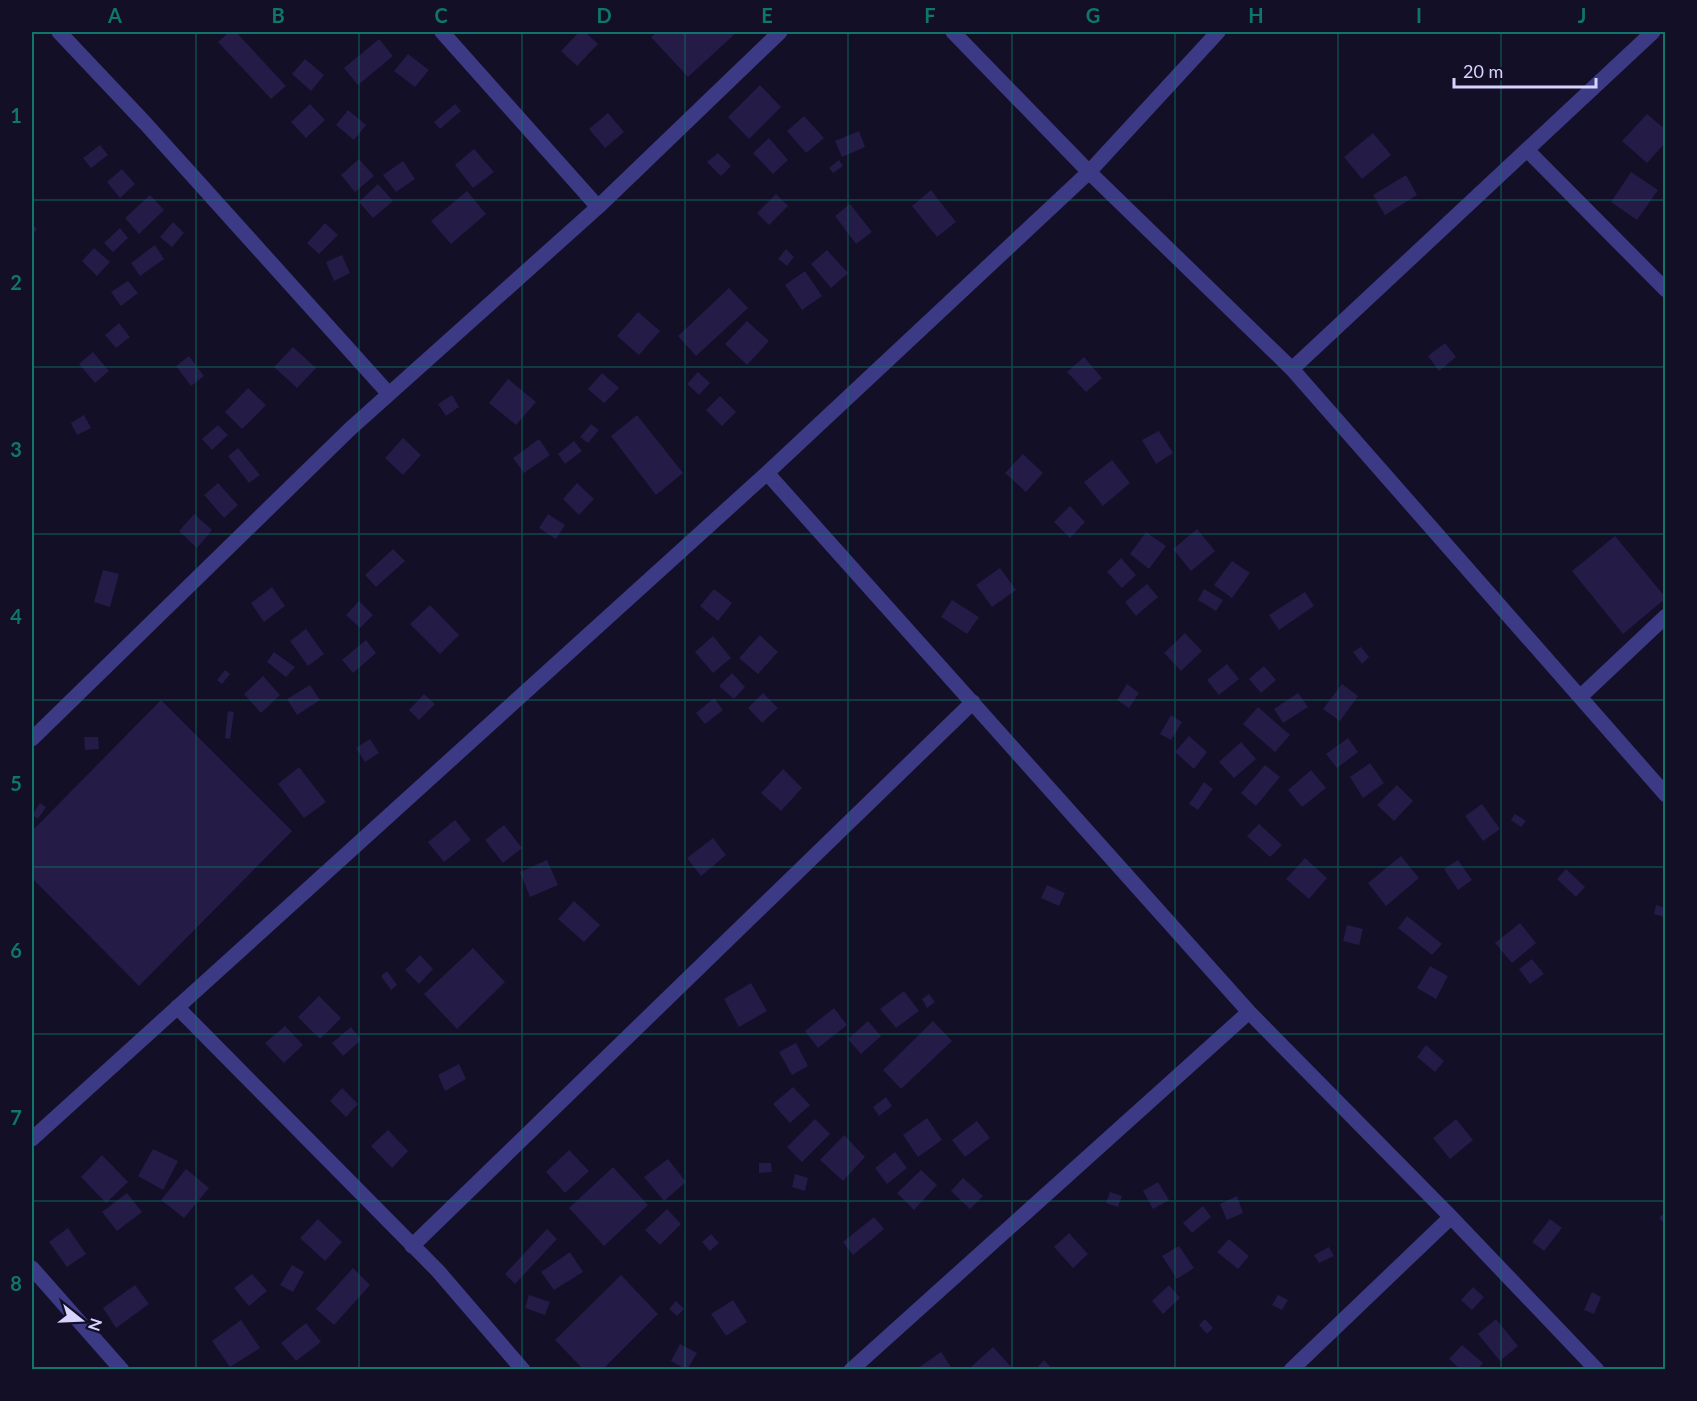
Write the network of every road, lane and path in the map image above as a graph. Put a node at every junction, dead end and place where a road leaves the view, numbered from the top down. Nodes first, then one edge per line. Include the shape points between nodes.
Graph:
1 (59, 32) edge
2 (442, 32) edge
3 (780, 32) edge
4 (952, 32) edge
5 (1218, 32) edge
6 (1653, 32) edge
7 (1527, 150) junction
8 (1089, 172) junction
9 (598, 207) junction
10 (1665, 290) edge
11 (1292, 369) junction
12 (389, 394) junction
13 (767, 473) junction
14 (1665, 616) edge
15 (1580, 697) junction
16 (973, 702) junction
17 (32, 740) edge
18 (1665, 795) edge
19 (177, 1007) junction
20 (1249, 1012) junction
21 (32, 1139) edge
22 (1451, 1217) junction
23 (412, 1246) junction
24 (32, 1268) edge
25 (122, 1370) edge
26 (523, 1370) edge
27 (851, 1370) edge
28 (1291, 1370) edge
29 (1597, 1370) edge

1 - 12 street
2 - 9 street
3 - 9 street
4 - 8 street
5 - 8 street
6 - 7 street
7 - 10 street
7 - 11 street
8 - 11 street
8 - 13 street
9 - 12 street
11 - 15 street
12 - 17 street
13 - 16 street
13 - 19 street
14 - 15 street
15 - 18 street
16 - 20 street
16 - 23 street
19 - 21 street
19 - 23 street
20 - 22 street
20 - 27 street
22 - 28 street
22 - 29 street
23 - 26 street
24 - 25 street

